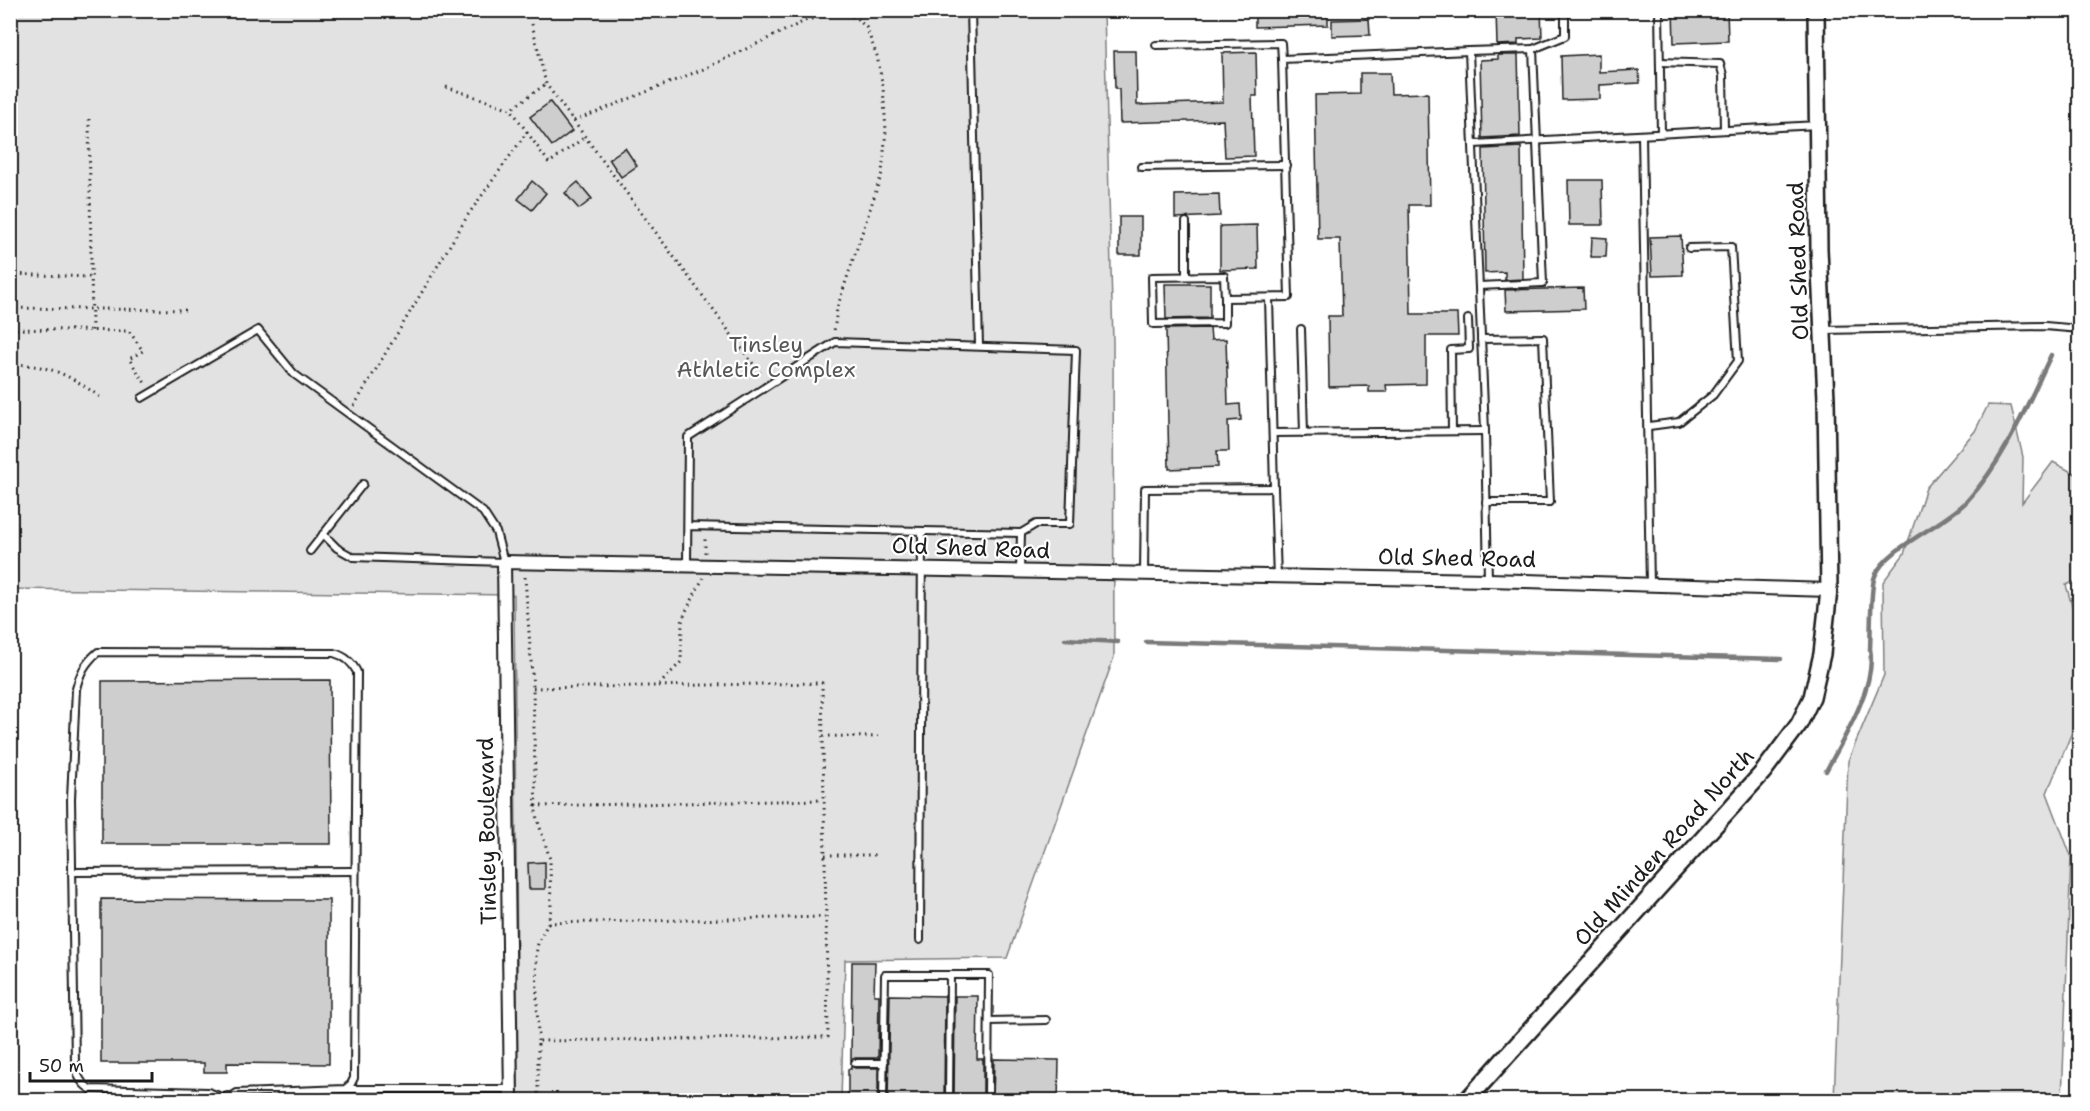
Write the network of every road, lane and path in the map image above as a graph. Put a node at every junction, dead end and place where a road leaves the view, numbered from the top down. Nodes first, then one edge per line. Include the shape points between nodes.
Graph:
1 (971, 10) edge
2 (1659, 10) edge
3 (1816, 10) edge
4 (1565, 16) dead end
5 (532, 24) dead end
6 (1156, 45) dead end
7 (1533, 49) junction
8 (1469, 51) junction
9 (1282, 59) junction
10 (1660, 62) junction
11 (546, 84) junction
12 (446, 87) dead end
13 (511, 109) junction
14 (89, 119) dead end
15 (574, 121) junction
16 (1818, 125) junction
17 (1724, 129) junction
18 (527, 132) junction
19 (1661, 134) junction
20 (1642, 135) junction
21 (585, 137) junction
22 (1537, 140) junction
23 (1474, 144) junction
24 (1287, 165) junction
25 (1141, 167) dead end
26 (1186, 222) dead end
27 (1689, 248) dead end
28 (10, 274) edge
29 (1186, 276) junction
30 (91, 277) junction
31 (1479, 286) junction
32 (1225, 298) junction
33 (1269, 298) junction
34 (10, 308) edge
35 (92, 309) junction
36 (185, 310) dead end
37 (1468, 319) dead end
38 (10, 329) edge
39 (1301, 329) dead end
40 (2079, 329) edge
41 (1823, 330) junction
42 (92, 331) junction
43 (1481, 339) junction
44 (835, 342) junction
45 (979, 346) junction
46 (10, 364) edge
47 (769, 385) junction
48 (151, 392) junction
49 (100, 397) dead end
50 (142, 398) dead end
51 (348, 415) junction
52 (1649, 426) junction
53 (1452, 431) junction
54 (1485, 431) junction
55 (1273, 433) junction
56 (1304, 433) junction
57 (363, 484) dead end
58 (1274, 488) junction
59 (1486, 502) junction
60 (688, 526) junction
61 (705, 527) junction
62 (922, 531) junction
63 (1022, 533) junction
64 (323, 534) junction
65 (310, 551) dead end
66 (504, 562) junction
67 (524, 562) junction
68 (687, 565) junction
69 (705, 565) junction
70 (921, 569) junction
71 (1020, 572) junction
72 (1144, 574) junction
73 (1277, 578) junction
74 (1488, 580) junction
75 (1650, 585) junction
76 (1829, 590) junction
77 (659, 685) junction
78 (532, 688) junction
79 (823, 736) junction
80 (878, 737) dead end
81 (823, 800) junction
82 (535, 806) junction
83 (825, 855) junction
84 (876, 855) dead end
85 (355, 871) junction
86 (72, 872) junction
87 (825, 917) junction
88 (548, 923) junction
89 (920, 940) dead end
90 (950, 975) junction
91 (1046, 1020) dead end
92 (988, 1021) junction
93 (538, 1041) junction
94 (855, 1063) dead end
95 (884, 1063) junction
96 (345, 1089) junction
97 (511, 1095) edge
98 (228, 1100) edge
99 (538, 1101) edge
100 (883, 1101) edge
101 (949, 1101) edge
102 (988, 1101) edge
103 (1467, 1101) edge

1 - 45 lane
2 - 10 lane
3 - 16 street, Old Shed Road
4 - 7 lane via 1565,36
5 - 11 path
6 - 9 lane via 1281,43
7 - 8 lane
7 - 22 lane
8 - 9 lane
8 - 23 lane
9 - 24 lane
10 - 17 lane via 1720,64
10 - 19 lane
11 - 13 path
11 - 15 path
12 - 13 path
13 - 18 path
14 - 30 path
15 - 21 path
15 - 44 path via 706,68 807,20 837,13 861,22 877,56 883,87 885,156 835,316
16 - 17 lane
16 - 41 street, Old Shed Road
17 - 19 lane
18 - 21 path via 549,163
18 - 51 path via 468,215
19 - 20 lane
20 - 22 lane
20 - 52 lane
21 - 47 path
22 - 23 lane
22 - 31 lane via 1543,283
23 - 31 lane
24 - 25 lane
24 - 33 lane via 1289,297
26 - 29 lane
27 - 52 lane via 1731,247 1738,361 1713,395 1679,422
28 - 30 path
29 - 32 lane via 1224,276
29 - 32 lane via 1152,277 1153,324 1225,323
30 - 35 path
31 - 43 lane
32 - 33 lane
33 - 55 lane
34 - 35 path
35 - 36 path
35 - 42 path
37 - 53 lane via 1469,349 1451,350
38 - 42 path
39 - 56 lane
40 - 41 lane via 2045,326
41 - 76 street, Old Shed Road
42 - 48 path via 129,331 143,351 129,359
43 - 54 lane
43 - 59 lane via 1543,338 1550,502
44 - 45 lane
44 - 47 lane
45 - 63 lane via 1076,350 1070,524 1036,524
46 - 49 path via 49,368
47 - 60 lane via 688,437
48 - 50 lane
48 - 51 lane via 258,330 294,375
51 - 66 lane via 483,512 496,532
52 - 75 lane
53 - 54 lane
53 - 56 lane
54 - 59 lane
55 - 56 lane
55 - 58 lane
57 - 64 lane
58 - 72 lane via 1145,489
58 - 73 lane
59 - 74 lane
60 - 61 lane
60 - 68 lane
61 - 62 lane
61 - 69 path
62 - 63 lane
62 - 70 lane
63 - 71 lane
64 - 65 lane
64 - 66 lane via 353,557
66 - 67 street, Old Shed Road
66 - 97 street, Tinsley Boulevard
67 - 68 street, Old Shed Road
67 - 78 path
68 - 69 street, Old Shed Road
69 - 70 street, Old Shed Road
69 - 77 path via 705,575 682,622 681,662
70 - 71 street, Old Shed Road
70 - 89 lane
71 - 72 street, Old Shed Road
72 - 73 street, Old Shed Road
73 - 74 street, Old Shed Road
74 - 75 street, Old Shed Road
75 - 76 street, Old Shed Road
76 - 103 street, Old Minden Road North via 1812,697 1799,724 1762,772
77 - 78 path
77 - 79 path via 822,683
78 - 82 path
79 - 80 path
79 - 81 path
81 - 82 path
81 - 83 path
82 - 88 path via 550,859
83 - 84 path
83 - 87 path
85 - 86 lane
85 - 86 lane via 357,672 346,658 334,653 98,652 86,662 76,690
85 - 96 lane via 354,1078
86 - 98 lane via 78,1078 90,1089 208,1092
87 - 88 path
87 - 93 path via 828,1037
88 - 93 path via 536,955
90 - 92 lane via 989,975
90 - 95 lane via 885,975
90 - 101 lane
91 - 92 lane
92 - 102 lane
93 - 99 path
94 - 95 lane
95 - 100 lane
96 - 97 lane
96 - 98 lane via 237,1093

